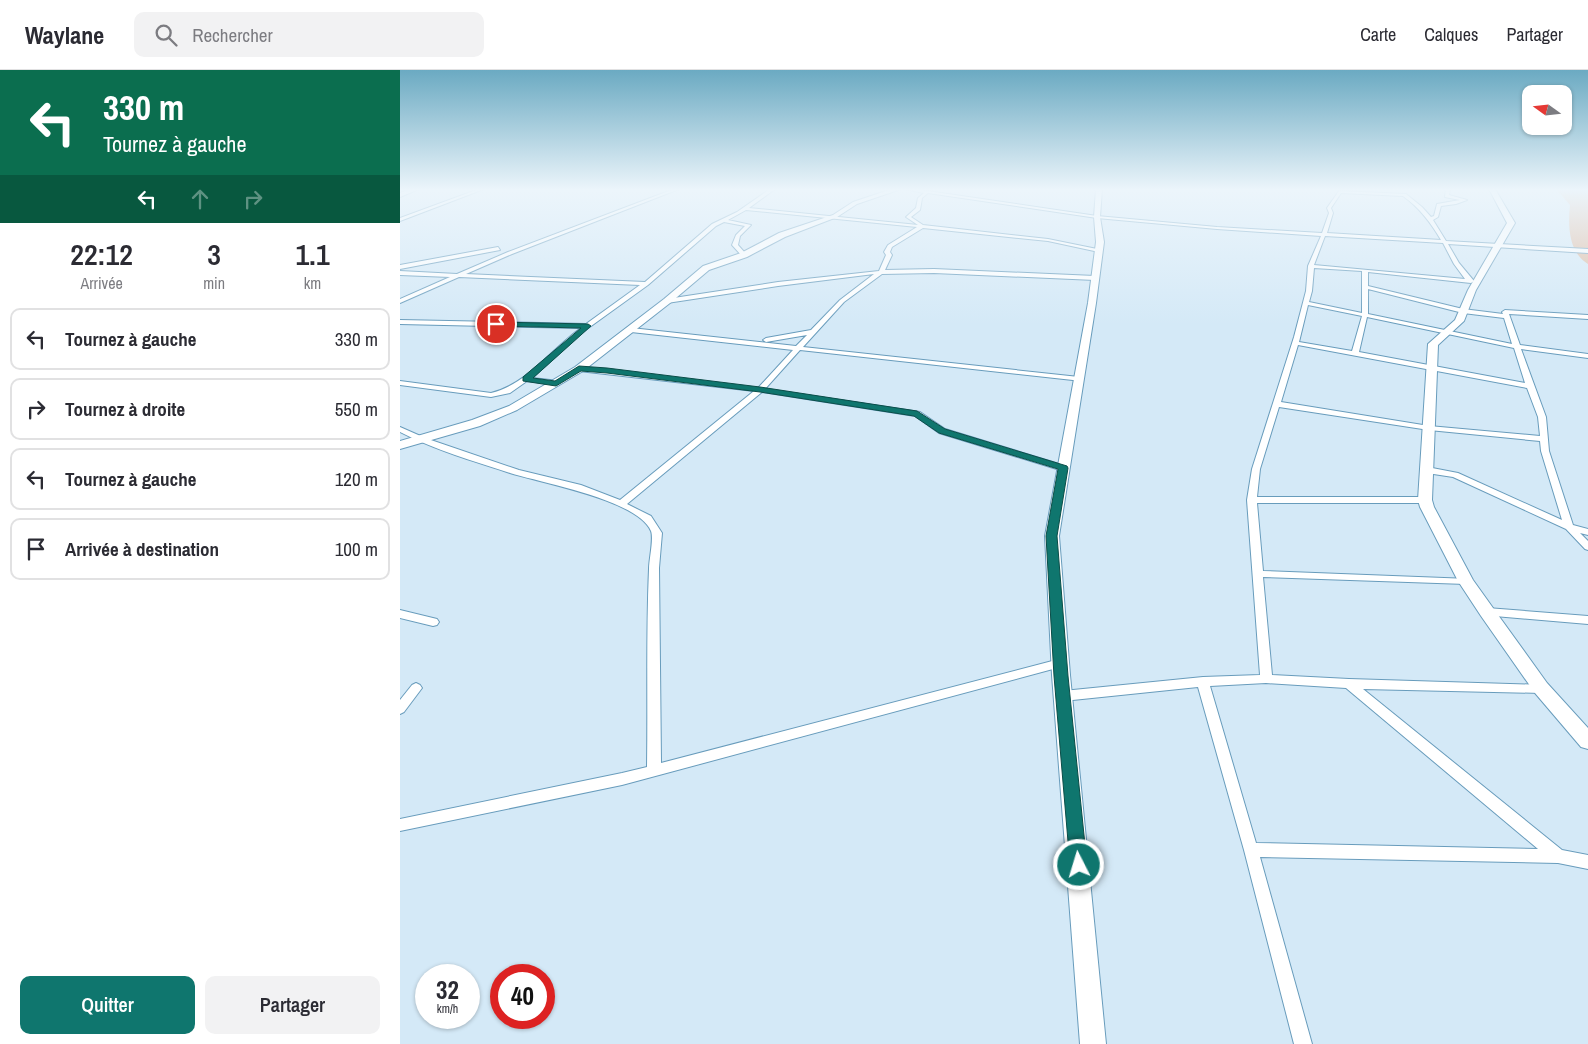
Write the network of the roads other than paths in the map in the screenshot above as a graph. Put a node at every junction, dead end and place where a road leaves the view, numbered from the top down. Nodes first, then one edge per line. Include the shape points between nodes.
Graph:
1 (561, 234) edge
2 (703, 234) edge
3 (739, 234) edge
4 (783, 234) edge
5 (911, 234) edge
6 (990, 234) edge
7 (1098, 234) edge
8 (1323, 234) edge
9 (1330, 234) edge
10 (1440, 234) edge
11 (1504, 234) edge
12 (1445, 242) junction
13 (1496, 246) junction
14 (498, 249) dead end
15 (1098, 250) junction
16 (1588, 251) edge
17 (744, 254) junction
18 (1311, 266) junction
19 (400, 267) edge
20 (1365, 270) junction
21 (881, 272) junction
22 (400, 274) edge
23 (455, 276) junction
24 (1095, 278) junction
25 (1473, 281) junction
26 (646, 284) junction
27 (1365, 287) junction
28 (400, 301) edge
29 (667, 301) junction
30 (1306, 303) junction
31 (1464, 311) junction
32 (1365, 315) junction
33 (1505, 316) junction
34 (1588, 316) edge
35 (400, 322) edge
36 (588, 326) junction
37 (631, 330) junction
38 (813, 332) junction
39 (1444, 332) junction
40 (752, 342) junction
41 (1296, 343) junction
42 (1518, 347) junction
43 (799, 348) junction
44 (1355, 354) junction
45 (1588, 356) edge
46 (579, 369) junction
47 (1432, 369) junction
48 (526, 379) junction
49 (1079, 379) junction
50 (400, 383) edge
51 (556, 383) junction
52 (1530, 386) junction
53 (760, 390) junction
54 (1277, 404) junction
55 (1429, 428) junction
56 (400, 429) edge
57 (1543, 439) junction
58 (422, 440) junction
59 (400, 445) edge
60 (1064, 468) junction
61 (1427, 470) junction
62 (1252, 500) junction
63 (1425, 500) junction
64 (621, 504) junction
65 (1569, 527) junction
66 (1588, 532) edge
67 (1588, 547) edge
68 (1258, 574) junction
69 (1466, 581) junction
70 (1487, 612) junction
71 (400, 614) edge
72 (1588, 620) edge
73 (433, 622) dead end
74 (1060, 664) junction
75 (1266, 679) junction
76 (1203, 682) junction
77 (1349, 684) junction
78 (416, 688) dead end
79 (1541, 688) junction
80 (1063, 696) junction
81 (400, 709) edge
82 (1588, 741) edge
83 (654, 771) junction
84 (400, 825) edge
85 (1251, 850) junction
86 (1558, 856) junction
87 (1588, 862) edge
88 (1093, 1044) edge
89 (1303, 1044) edge

1 - 23 street
2 - 26 street
3 - 17 street via 735,245
4 - 17 street
5 - 21 street via 890,246
6 - 15 street via 1048,240
7 - 15 street
8 - 18 street
9 - 12 street
10 - 12 street
11 - 13 street
12 - 13 street
12 - 25 street via 1455,262
13 - 16 street
13 - 25 street
14 - 19 street
15 - 24 street
17 - 29 street via 702,270
18 - 20 street
18 - 30 street
20 - 25 street
20 - 27 street
21 - 24 street
21 - 29 street
21 - 38 street via 842,301
22 - 23 street
23 - 26 street
23 - 28 street
24 - 49 street
25 - 31 street
26 - 36 street
27 - 31 street
27 - 32 street
29 - 37 street
30 - 32 street
30 - 41 street
31 - 33 street
31 - 39 street via 1457,323
32 - 39 street
32 - 44 street
33 - 34 street via 1505,312
33 - 42 street
35 - 36 street
36 - 48 street
37 - 40 street
37 - 46 street
38 - 40 street
38 - 43 street
39 - 42 street
39 - 47 street via 1433,344
40 - 43 street
41 - 44 street
41 - 54 street
42 - 45 street
42 - 52 street
43 - 49 street
43 - 53 street
44 - 47 street
46 - 51 street
46 - 53 street
47 - 52 street
47 - 55 street
48 - 50 street via 507,391 490,395
48 - 51 street
49 - 60 street
51 - 58 street via 499,415
52 - 57 street via 1542,417
53 - 60 street via 917,414 942,431
53 - 64 street
54 - 55 street
54 - 62 street via 1256,469
55 - 57 street
55 - 61 street
56 - 58 street
57 - 65 street
58 - 59 street
58 - 64 street via 516,472 578,487
60 - 74 street via 1052,536
61 - 63 street
61 - 65 street via 1455,475
62 - 63 street
62 - 68 street
63 - 69 street
64 - 83 street via 648,518 658,533 654,568
65 - 66 street
65 - 67 street
68 - 69 street
68 - 75 street
69 - 70 street
70 - 72 street
70 - 79 street
71 - 73 street
74 - 80 street
74 - 83 street
75 - 76 street
75 - 77 street
76 - 80 street
76 - 85 street
77 - 79 street
77 - 86 street
78 - 81 street
79 - 82 street
80 - 88 street
83 - 84 street
85 - 86 street
85 - 89 street
86 - 87 street

